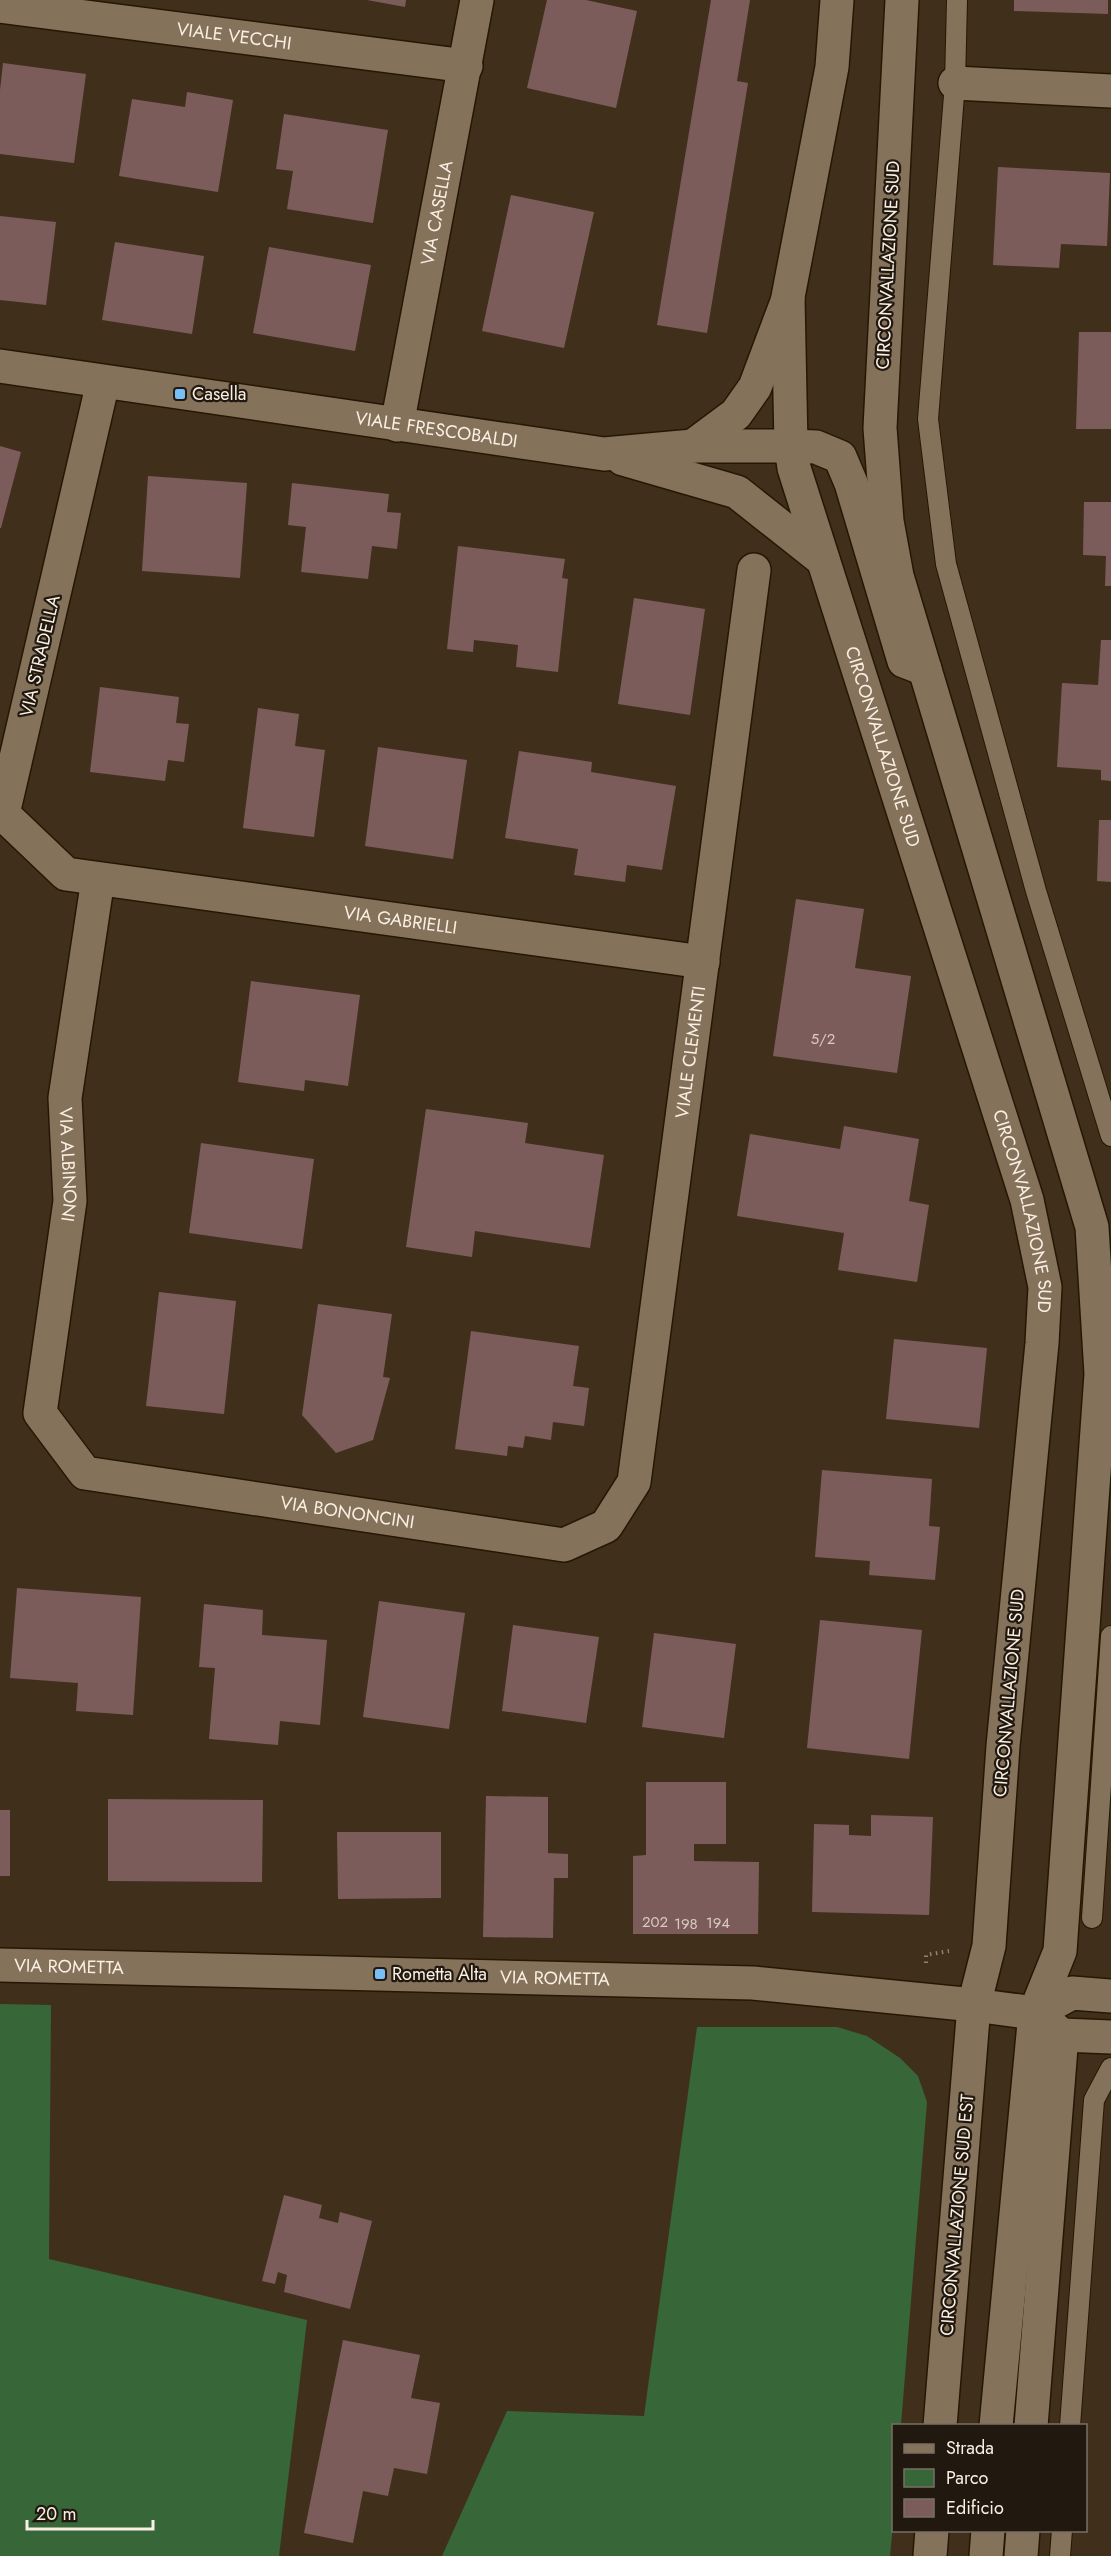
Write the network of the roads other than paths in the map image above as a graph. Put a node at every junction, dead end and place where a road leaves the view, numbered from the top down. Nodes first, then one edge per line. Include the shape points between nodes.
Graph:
1 (477, 0) edge
2 (837, 0) edge
3 (902, 0) edge
4 (957, 0) edge
5 (0, 6) edge
6 (466, 66) junction
7 (955, 82) junction
8 (1111, 92) edge
9 (788, 297) junction
10 (0, 366) edge
11 (103, 382) junction
12 (397, 425) junction
13 (693, 446) junction
14 (791, 446) junction
15 (604, 454) junction
16 (823, 560) junction
17 (754, 570) dead end
18 (925, 669) junction
19 (98, 879) junction
20 (703, 962) junction
21 (1111, 1136) edge
22 (85, 1473) joint
23 (606, 1526) joint
24 (1111, 1636) edge
25 (1092, 1918) dead end
26 (0, 1965) edge
27 (1111, 1996) edge
28 (974, 2005) junction
29 (1035, 2013) junction
30 (1062, 2035) junction
31 (1111, 2037) edge
32 (1111, 2068) edge
33 (940, 2424) edge
34 (996, 2424) edge
35 (1031, 2424) edge
36 (1070, 2424) edge
37 (932, 2532) edge
38 (988, 2532) edge
39 (1023, 2532) edge
40 (1062, 2532) edge
41 (930, 2556) edge
42 (986, 2556) edge
43 (1021, 2556) edge
44 (1060, 2556) edge

1 - 6 street, VIA CASELLA
2 - 9 street, CIRCONVALLAZIONE SUD via 832,66
3 - 18 street, CIRCONVALLAZIONE SUD via 880,428 887,521 897,576
4 - 7 lane
5 - 6 street, VIALE VECCHI
6 - 12 street, VIA CASELLA
7 - 8 street
7 - 21 lane via 928,418 946,564 1036,891
9 - 13 street via 755,387 736,414
9 - 14 street, CIRCONVALLAZIONE SUD
10 - 11 street, VIALE FRESCOBALDI
11 - 12 street, VIALE FRESCOBALDI
11 - 19 street, VIA STRADELLA via 3,814 66,874
12 - 15 street, VIALE FRESCOBALDI
13 - 14 street
13 - 15 street, VIALE FRESCOBALDI
14 - 16 street, CIRCONVALLAZIONE SUD via 794,468
14 - 18 street via 816,447 840,457 904,661
15 - 16 street via 737,492
16 - 28 street, CIRCONVALLAZIONE SUD via 1027,1200 1045,1287 989,1946
17 - 20 street, VIALE CLEMENTI
18 - 29 street, CIRCONVALLAZIONE SUD via 1092,1227 1101,1374 1060,1951
19 - 20 street, VIA GABRIELLI
19 - 22 street, VIA ALBINONI via 65,1098 70,1201 40,1413
20 - 23 street, VIALE CLEMENTI via 634,1482
22 - 23 street, VIA BONONCINI via 564,1545
24 - 25 lane
26 - 28 street, VIA ROMETTA via 753,1983
27 - 29 street via 1072,1993
28 - 29 street, VIA ROMETTA
28 - 33 street, CIRCONVALLAZIONE SUD EST
29 - 30 street
29 - 34 street
30 - 31 street
30 - 35 street
32 - 36 lane via 1094,2100
37 - 41 street
38 - 42 street
39 - 43 street
40 - 44 lane

